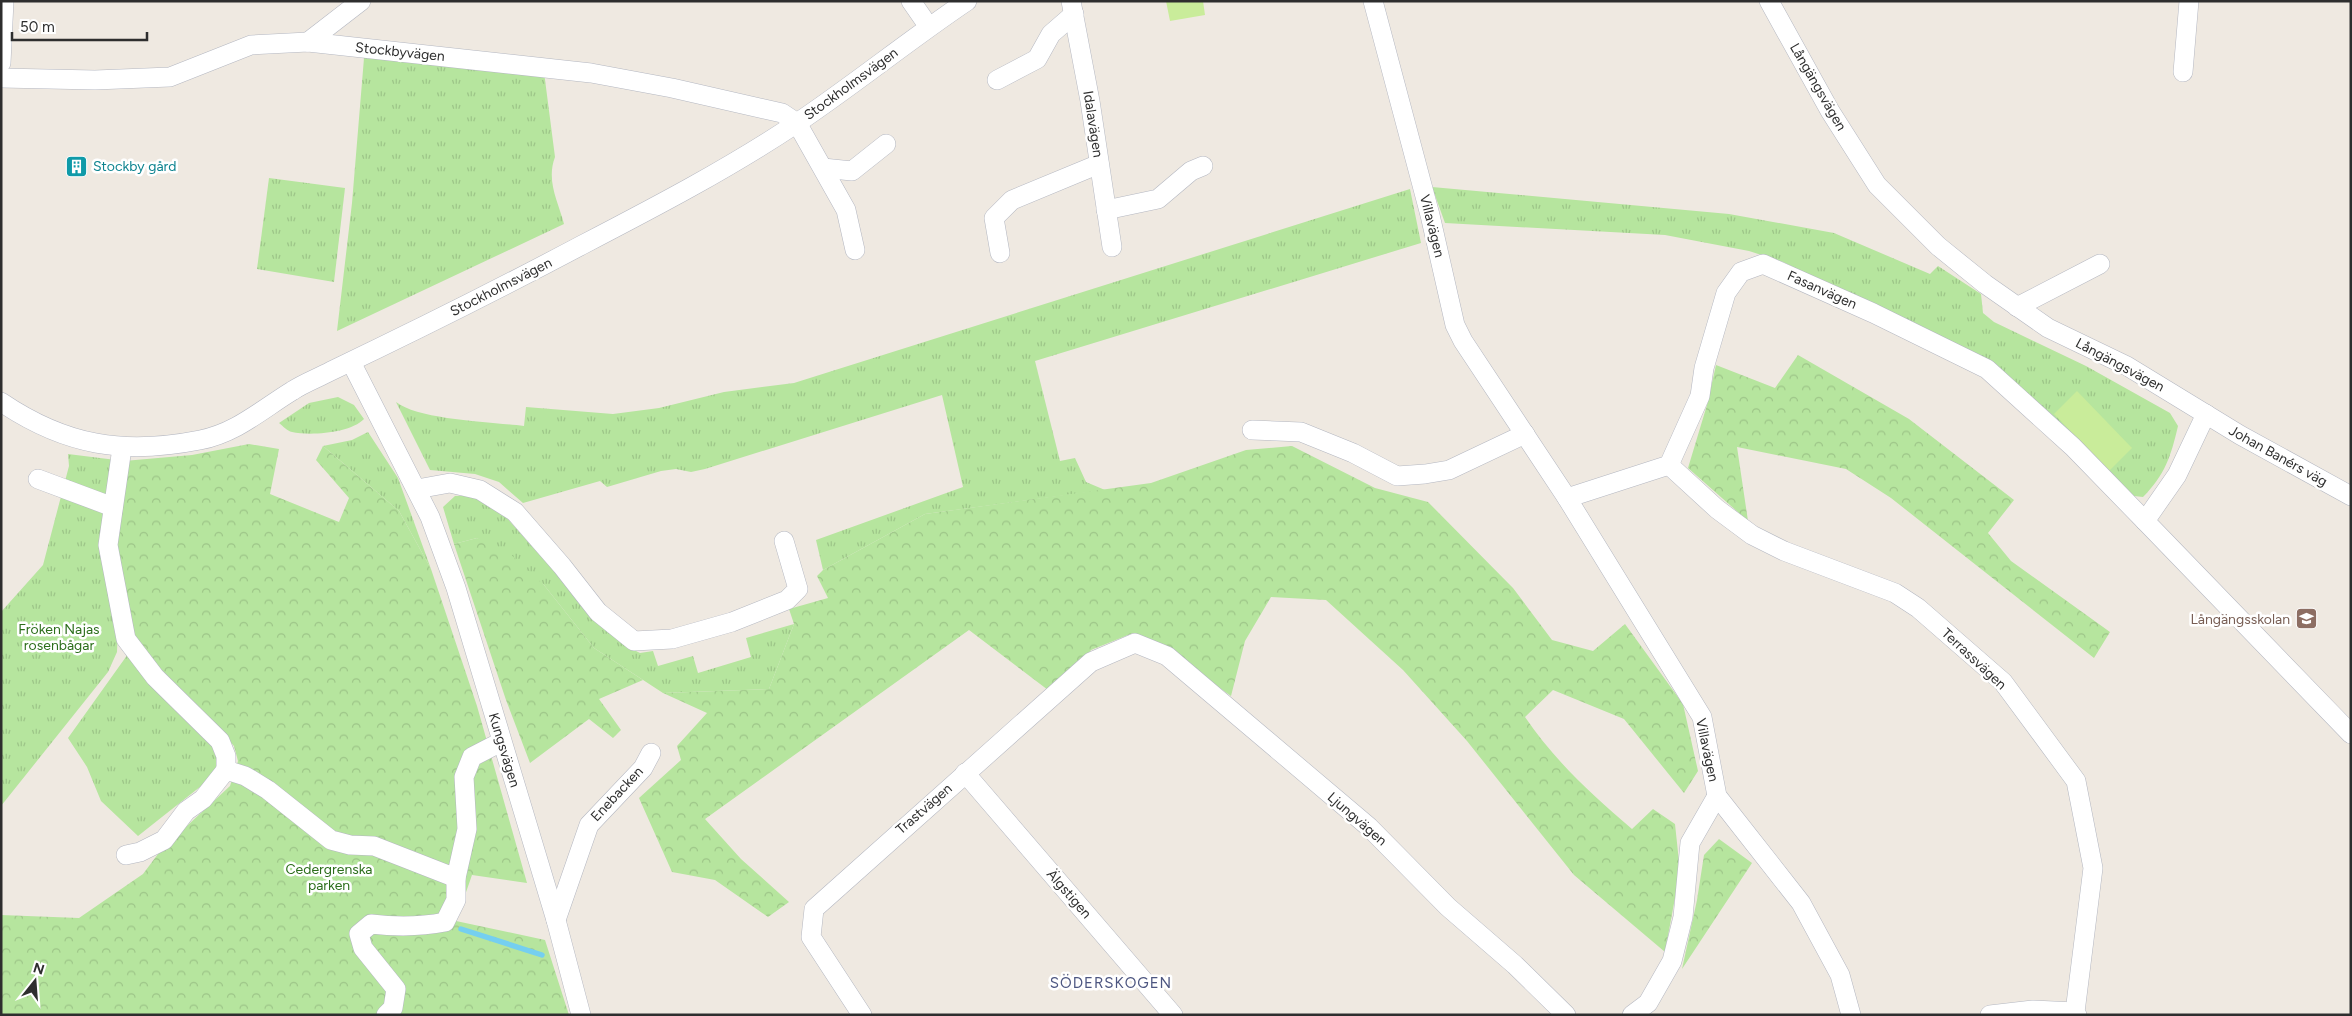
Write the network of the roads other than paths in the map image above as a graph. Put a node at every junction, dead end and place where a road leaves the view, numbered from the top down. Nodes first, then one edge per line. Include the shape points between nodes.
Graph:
1 (4, 1) edge
2 (361, 1) edge
3 (911, 1) edge
4 (967, 1) edge
5 (1373, 1) edge
6 (1769, 1) edge
7 (2189, 1) edge
8 (1072, 7) edge
9 (928, 27) junction
10 (308, 42) junction
11 (1, 63) edge
12 (2183, 72) dead end
13 (1, 78) edge
14 (997, 80) dead end
15 (797, 123) junction
16 (886, 144) dead end
17 (1099, 164) junction
18 (1203, 166) dead end
19 (823, 168) junction
20 (1106, 210) junction
21 (1112, 247) dead end
22 (856, 250) dead end
23 (1000, 253) dead end
24 (2100, 264) dead end
25 (1985, 284) junction
26 (2017, 307) junction
27 (2048, 328) junction
28 (351, 362) junction
29 (1, 402) edge
30 (2206, 414) junction
31 (1252, 430) dead end
32 (1524, 434) junction
33 (122, 448) junction
34 (1669, 465) junction
35 (38, 479) dead end
36 (416, 489) junction
37 (2351, 496) edge
38 (1567, 498) junction
39 (113, 507) junction
40 (2145, 521) junction
41 (784, 541) dead end
42 (1134, 643) joint
43 (2351, 734) edge
44 (501, 742) junction
45 (651, 753) dead end
46 (226, 770) junction
47 (965, 773) junction
48 (1717, 796) junction
49 (126, 856) dead end
50 (456, 878) junction
51 (556, 920) junction
52 (2076, 1013) edge
53 (386, 1015) edge
54 (581, 1015) edge
55 (862, 1015) edge
56 (1173, 1015) edge
57 (1566, 1015) edge
58 (1632, 1015) edge
59 (1851, 1015) edge
60 (1990, 1015) edge

1 - 11 street
2 - 10 street
3 - 9 street
4 - 9 street, Stockholmsvägen
5 - 32 street, Villavägen via 1430,215 1455,325
6 - 25 street, Långängsvägen via 1830,111 1877,185 1938,246
7 - 12 street
8 - 14 street via 1038,58
8 - 17 street, Idalavägen
9 - 15 street, Stockholmsvägen
10 - 13 street, Stockbyvägen via 252,46 170,77 95,80
10 - 15 street, Stockbyvägen via 591,73 782,113
15 - 19 street
15 - 28 street, Stockholmsvägen via 683,193
16 - 19 street via 852,171
17 - 20 street, Idalavägen
17 - 23 street via 1012,200 994,218
18 - 20 street via 1191,171 1158,199
19 - 22 street via 846,210
20 - 21 street, Idalavägen
24 - 26 street
25 - 26 street, Långängsvägen
25 - 27 street via 1995,307 2022,325
26 - 27 street, Långängsvägen
27 - 30 street, Långängsvägen via 2127,366
28 - 33 street, Stockholmsvägen via 292,391 232,430 202,440
28 - 36 street, Kungsvägen
29 - 33 street, Stockholmsvägen via 54,431
30 - 37 street, Johan Banérs väg
30 - 40 street via 2177,475
31 - 32 street via 1301,432 1353,453 1397,476 1450,470
32 - 38 street, Villavägen
33 - 39 street
34 - 38 street
34 - 40 street, Fasanvägen via 1700,396 1704,368 1726,293 1741,272 1763,264 1987,370 2073,447
34 - 52 street, Terrassvägen via 1716,509 1752,535 1784,551 1895,593 1918,608 2002,682 2020,705 2076,781 2093,868
35 - 39 street
36 - 41 street via 450,483 480,490 515,512 598,612 634,641 672,639 732,622 787,600 798,589
36 - 44 street, Kungsvägen via 456,588
38 - 48 street, Villavägen via 1702,717
39 - 46 street via 108,545 126,639 155,677 220,741 226,756
40 - 43 street
42 - 47 street, Trastvägen via 1091,662
42 - 57 street, Ljungvägen via 1167,656 1370,827 1448,907
44 - 50 street via 472,757 464,777 467,829
44 - 51 street, Kungsvägen
45 - 51 street, Enebacken via 644,768 589,824
46 - 49 street via 203,798 186,810 164,840
46 - 50 street via 245,776 268,790 331,840 374,846
47 - 55 street, Trastvägen via 814,909 811,937
47 - 56 street, Älgstigen
48 - 58 street via 1690,843 1683,917 1672,960 1648,1003
48 - 59 street, Villavägen via 1801,903 1840,975
50 - 53 street via 456,900 446,922 398,927 371,924 359,934 363,948 396,989 392,1008
51 - 54 street, Kungsvägen
52 - 60 street via 2033,1010

